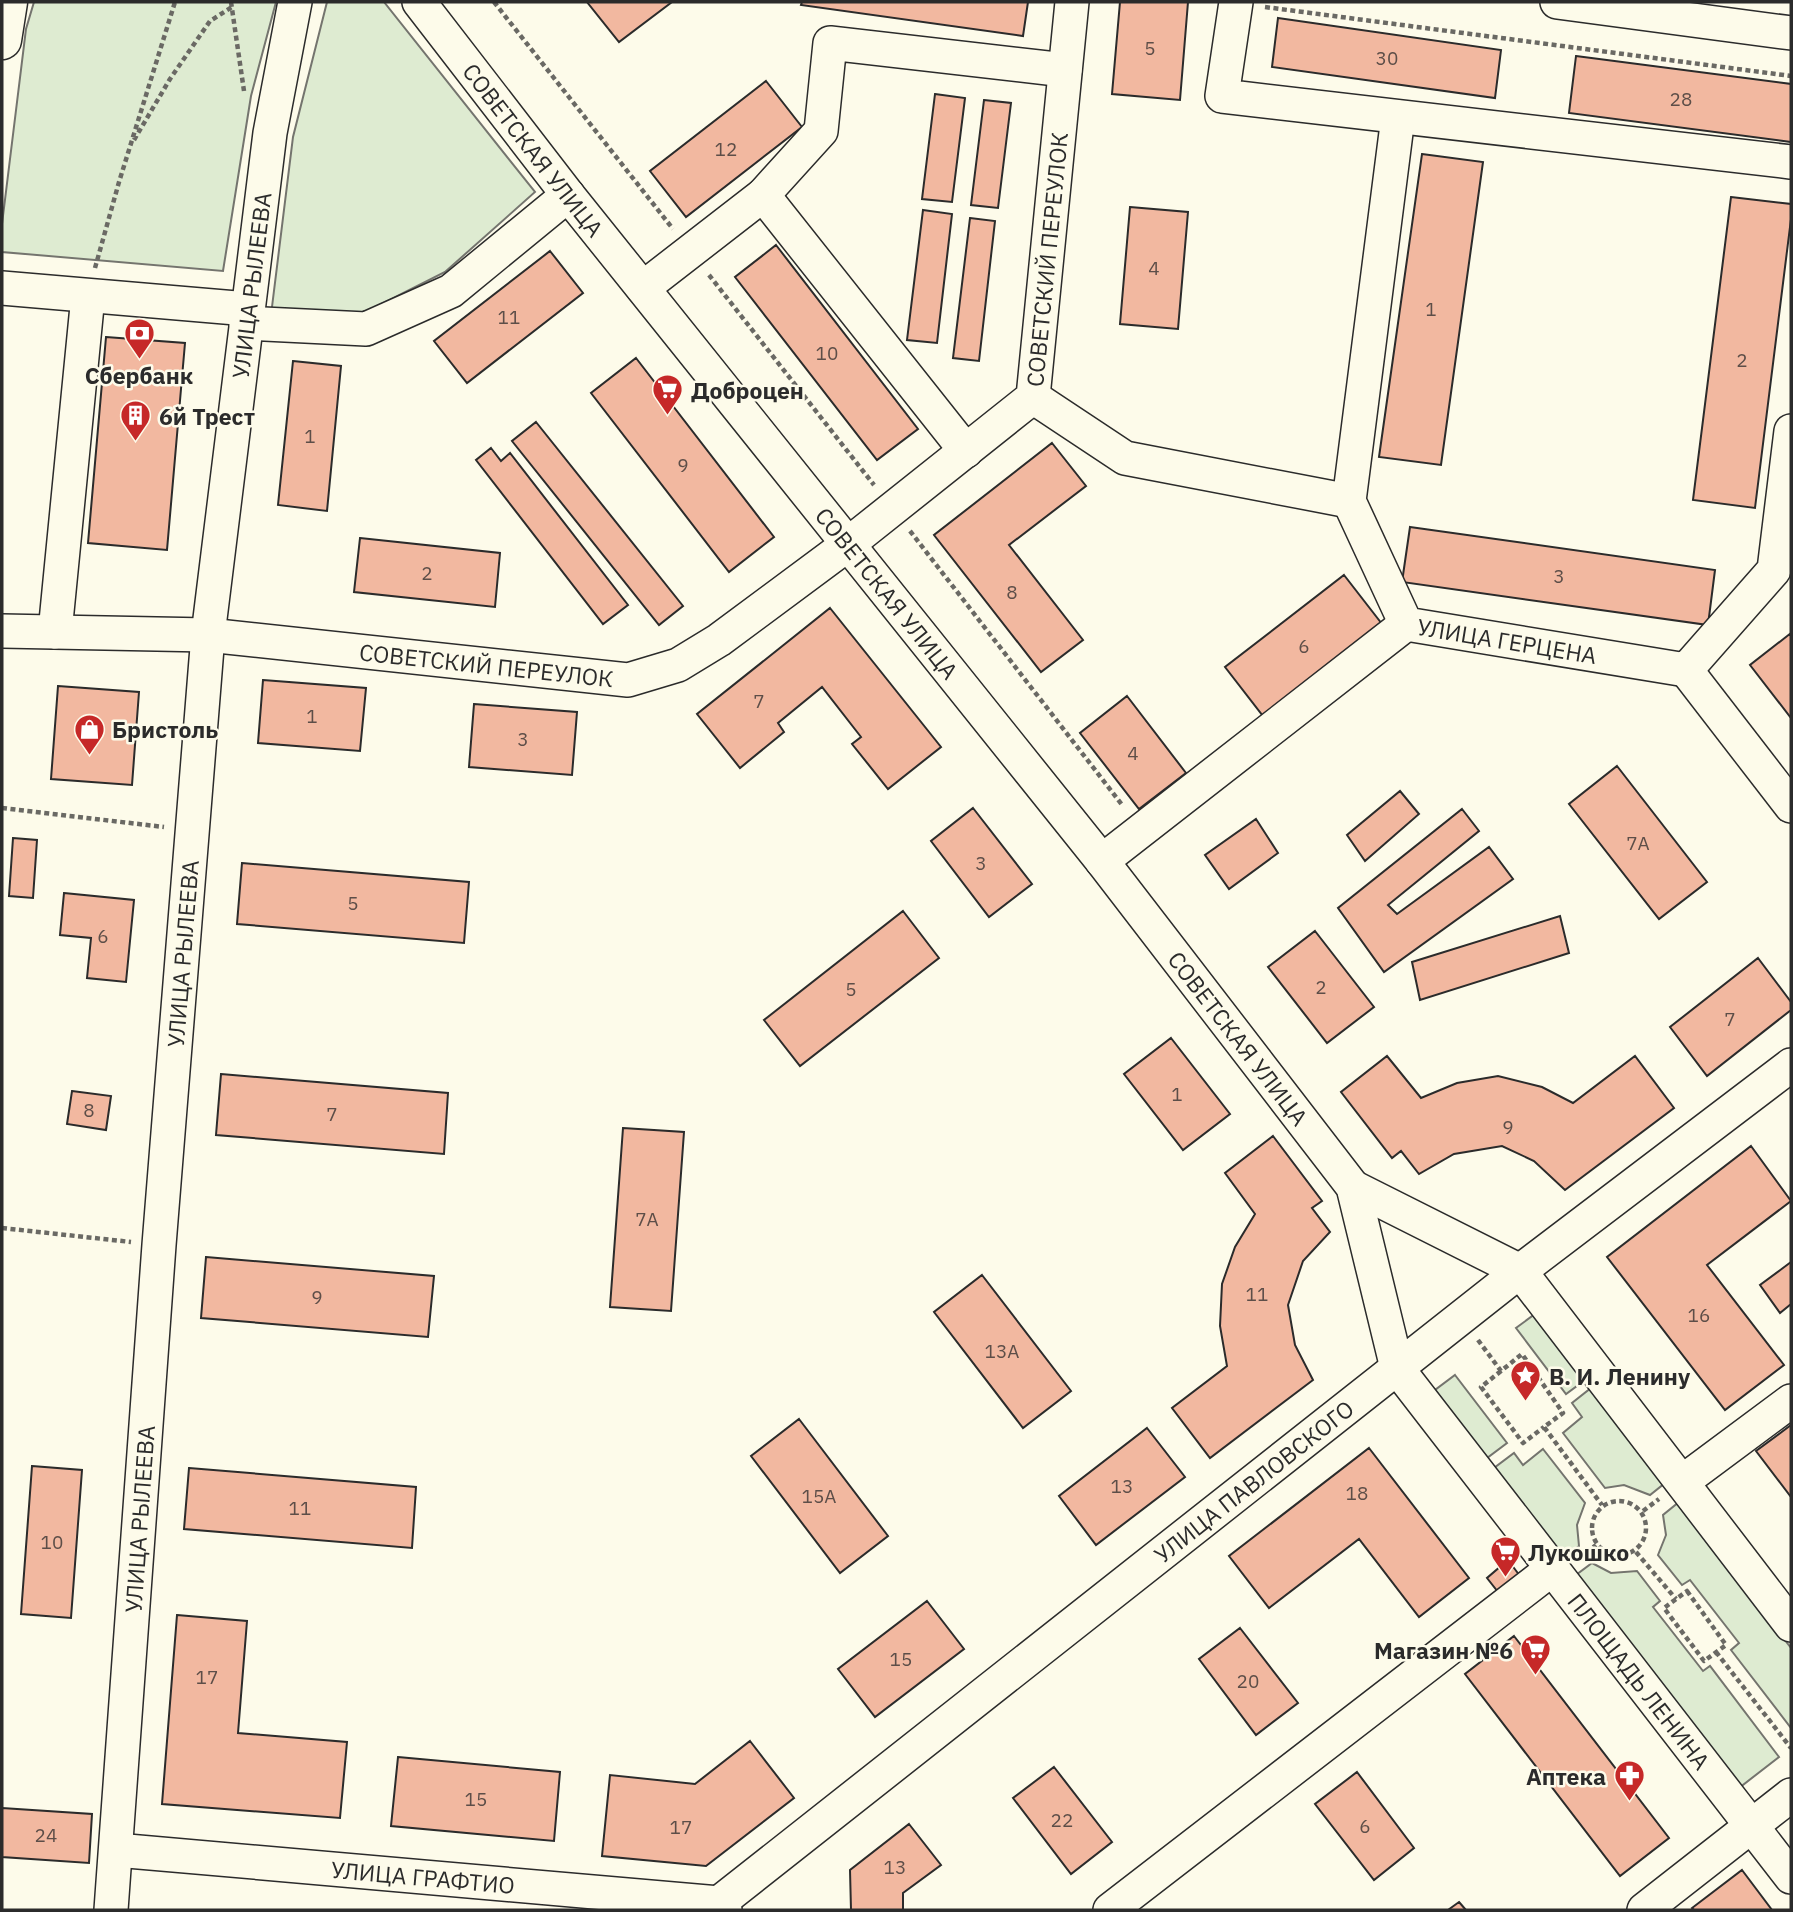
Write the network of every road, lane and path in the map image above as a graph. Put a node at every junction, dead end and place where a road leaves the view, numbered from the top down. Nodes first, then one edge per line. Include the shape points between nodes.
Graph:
1 (8, 2) edge
2 (176, 2) edge
3 (295, 2) edge
4 (419, 2) edge
5 (494, 2) edge
6 (1072, 2) edge
7 (1557, 2) edge
8 (1236, 3) edge
9 (232, 7) dead end
10 (1791, 33) edge
11 (2, 40) edge
12 (1065, 70) junction
13 (1791, 76) edge
14 (1398, 117) junction
15 (130, 147) junction
16 (1791, 162) edge
17 (568, 195) junction
18 (763, 195) junction
19 (691, 251) junction
20 (2, 288) edge
21 (643, 288) junction
22 (88, 296) junction
23 (247, 316) junction
24 (1033, 397) junction
25 (1791, 431) edge
26 (966, 450) junction
27 (1349, 502) junction
28 (892, 508) junction
29 (846, 545) junction
30 (1406, 624) junction
31 (2, 631) edge
32 (55, 632) junction
33 (208, 635) junction
34 (1686, 670) junction
35 (1791, 806) edge
36 (2, 808) edge
37 (192, 830) junction
38 (1141, 831) junction
39 (1102, 861) junction
40 (1791, 1065) edge
41 (1353, 1187) junction
42 (2, 1228) edge
43 (159, 1245) junction
44 (1520, 1271) junction
45 (1461, 1317) junction
46 (1397, 1368) junction
47 (1501, 1371) junction
48 (1791, 1401) edge
49 (1544, 1427) junction
50 (1682, 1482) junction
51 (1602, 1505) junction
52 (1636, 1552) junction
53 (1552, 1569) junction
54 (1676, 1599) junction
55 (1791, 1625) edge
56 (1716, 1652) junction
57 (1791, 1748) edge
58 (1791, 1795) edge
59 (1751, 1826) junction
60 (116, 1850) junction
61 (1791, 1877) edge
62 (722, 1907) edge
63 (111, 1910) edge
64 (1110, 1910) edge
65 (1644, 1910) edge

1 - 11 main road
2 - 15 path
3 - 23 street, УЛИЦА РЫЛЕЕВА via 270,134
4 - 17 street, СОВЕТСКАЯ УЛИЦА
5 - 19 path
6 - 12 street, СОВЕТСКИЙ ПЕРЕУЛОК
7 - 10 street
8 - 13 path
8 - 14 street via 1222,96
9 - 15 path via 210,21
12 - 18 street via 830,43 821,131
12 - 24 street, СОВЕТСКИЙ ПЕРЕУЛОК
14 - 16 street
14 - 27 street
15 - 22 path
17 - 21 street, СОВЕТСКАЯ УЛИЦА
17 - 23 street via 451,291 366,329
18 - 19 street
18 - 26 street
19 - 21 street
19 - 28 path
20 - 22 street
21 - 29 street, СОВЕТСКАЯ УЛИЦА
22 - 23 street
22 - 32 street
23 - 33 street, УЛИЦА РЫЛЕЕВА
24 - 26 street, СОВЕТСКИЙ ПЕРЕУЛОК
24 - 27 street via 1125,458
25 - 34 street via 1774,570
26 - 28 street, СОВЕТСКИЙ ПЕРЕУЛОК
27 - 30 street, УЛИЦА ГЕРЦЕНА
28 - 29 street, СОВЕТСКИЙ ПЕРЕУЛОК
28 - 38 path
29 - 33 street, СОВЕТСКИЙ ПЕРЕУЛОК via 719,640 678,665 628,680
29 - 39 street, СОВЕТСКАЯ УЛИЦА
30 - 34 street, УЛИЦА ГЕРЦЕНА
30 - 38 street
31 - 32 street, СОВЕТСКИЙ ПЕРЕУЛОК
32 - 33 street, СОВЕТСКИЙ ПЕРЕУЛОК
33 - 37 street, УЛИЦА РЫЛЕЕВА
34 - 35 street
36 - 37 path
37 - 43 street, УЛИЦА РЫЛЕЕВА
38 - 39 street
39 - 41 street, СОВЕТСКАЯ УЛИЦА
40 - 44 street, УЛИЦА ПАВЛОВСКОГО
41 - 44 street
41 - 46 street, ПЛОЩАДЬ ЛЕНИНА
42 - 43 path
43 - 60 street, УЛИЦА РЫЛЕЕВА
44 - 45 street, УЛИЦА ПАВЛОВСКОГО
44 - 50 street
45 - 46 street, УЛИЦА ПАВЛОВСКОГО
45 - 47 path
46 - 53 street, ПЛОЩАДЬ ЛЕНИНА
46 - 62 street, УЛИЦА ПАВЛОВСКОГО
47 - 49 path via 1481,1387 1523,1443
47 - 49 path via 1522,1354 1563,1413
48 - 50 street
49 - 51 path
50 - 55 street
51 - 52 path via 1591,1524 1596,1545 1615,1557
51 - 52 path via 1624,1500 1643,1511 1648,1533
52 - 54 path
53 - 59 street, ПЛОЩАДЬ ЛЕНИНА
53 - 64 street
54 - 56 path via 1687,1591 1726,1645
54 - 56 path via 1664,1608 1704,1661
56 - 57 path
58 - 59 street
59 - 61 street, ПЛОЩАДЬ ЛЕНИНА
59 - 65 street
60 - 62 street, УЛИЦА ГРАФТИО
60 - 63 street, УЛИЦА РЫЛЕЕВА

